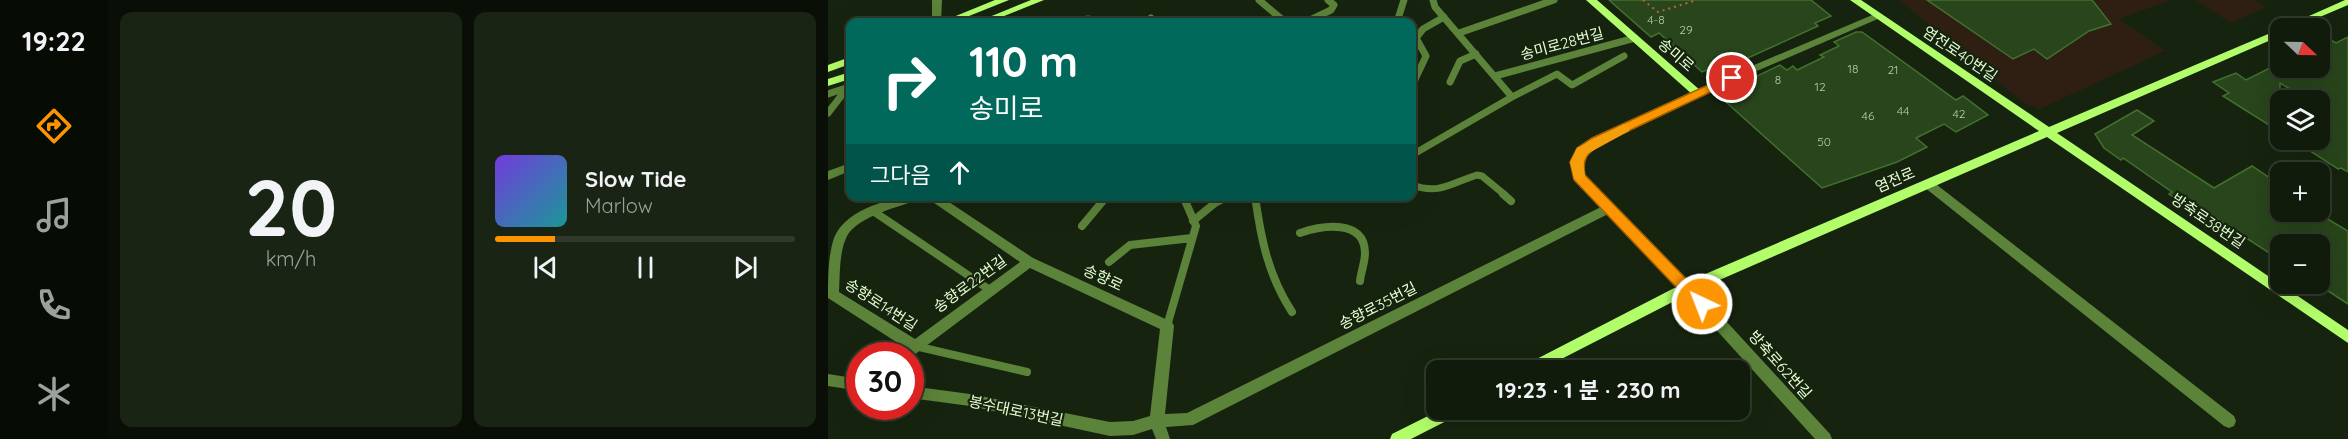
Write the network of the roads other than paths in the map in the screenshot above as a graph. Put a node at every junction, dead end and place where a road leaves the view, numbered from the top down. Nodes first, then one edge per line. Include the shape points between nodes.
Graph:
1 (937, 0) edge
2 (1004, 0) edge
3 (1039, 0) edge
4 (1260, 0) edge
5 (1328, 0) edge
6 (1404, 0) edge
7 (1433, 0) edge
8 (1554, 0) edge
9 (1591, 0) edge
10 (1855, 0) edge
11 (2348, 2) edge
12 (1877, 16) junction
13 (1444, 17) junction
14 (937, 18) edge
15 (957, 18) edge
16 (992, 18) edge
17 (1280, 18) edge
18 (1314, 18) edge
19 (1398, 18) edge
20 (2310, 18) edge
21 (1459, 33) junction
22 (2270, 36) edge
23 (1416, 38) edge
24 (1416, 38) edge
25 (1635, 38) junction
26 (1476, 54) junction
27 (1624, 56) dead end
28 (846, 62) edge
29 (828, 69) edge
30 (1496, 76) junction
31 (846, 77) edge
32 (1416, 77) edge
33 (1450, 82) dead end
34 (828, 84) edge
35 (846, 88) edge
36 (846, 91) edge
37 (1697, 93) junction
38 (828, 94) edge
39 (1512, 97) junction
40 (828, 113) edge
41 (2049, 132) junction
42 (1416, 153) edge
43 (846, 169) edge
44 (828, 176) edge
45 (1928, 184) junction
46 (1416, 187) edge
47 (903, 201) edge
48 (938, 201) edge
49 (1103, 201) edge
50 (1185, 201) edge
51 (1219, 201) edge
52 (1256, 201) edge
53 (1511, 201) dead end
54 (1610, 208) junction
55 (873, 212) junction
56 (1193, 221) junction
57 (1082, 226) dead end
58 (1300, 233) dead end
59 (1192, 238) junction
60 (1029, 262) junction
61 (1109, 262) dead end
62 (1360, 281) dead end
63 (1687, 288) junction
64 (990, 290) junction
65 (1293, 312) dead end
66 (1167, 326) junction
67 (2348, 337) edge
68 (908, 342) edge
69 (919, 342) edge
70 (924, 348) edge
71 (1547, 360) edge
72 (1027, 372) dead end
73 (828, 380) edge
74 (846, 383) edge
75 (924, 394) edge
76 (1434, 420) edge
77 (1157, 421) junction
78 (2229, 421) dead end
79 (1163, 439) edge
80 (1397, 439) edge
81 (1825, 439) edge

1 - 14 street
2 - 15 street
3 - 16 street
4 - 17 lane
5 - 18 lane via 1334,5 1331,9
6 - 19 lane
7 - 13 lane
8 - 21 lane
9 - 25 street, 송미로
10 - 12 street, 염전로40번길
11 - 20 street
12 - 37 street
12 - 41 street, 염전로40번길
13 - 21 lane
13 - 23 lane
21 - 26 lane
22 - 41 street, 염전로
24 - 32 lane via 1426,56
25 - 30 lane, 송미로28번길
25 - 37 street, 송미로
26 - 30 lane
26 - 33 lane via 1460,61
27 - 39 lane via 1572,85 1557,74
28 - 29 street
30 - 39 lane
31 - 34 street
35 - 38 lane
36 - 40 lane
37 - 54 street, 송미로 via 1582,151 1576,162 1579,177
39 - 42 lane
41 - 45 street, 염전로
41 - 67 street, 방축로38번길
43 - 44 street
45 - 63 street, 염전로
45 - 78 street
46 - 53 lane via 1446,189 1477,174
47 - 55 street, 송향로14번길
48 - 60 street, 송향로
49 - 57 lane
50 - 56 lane
51 - 56 lane
52 - 65 lane via 1264,261
54 - 63 street, 송미로
54 - 77 street, 송향로35번길 via 1188,420
55 - 64 lane
55 - 68 street, 송향로14번길 via 851,222 840,236 832,294
56 - 59 lane via 1196,226
58 - 62 lane via 1333,225 1351,229 1361,237 1365,251
59 - 61 lane via 1130,245
59 - 66 lane
60 - 64 street, 송향로22번길
60 - 66 street, 송향로
63 - 71 street, 염전로
63 - 81 street, 방축로62번길
64 - 69 street, 송향로22번길
66 - 77 street
70 - 72 lane
73 - 74 street
75 - 77 street, 봉수대로13번길 via 1110,429
76 - 80 street
77 - 79 street

